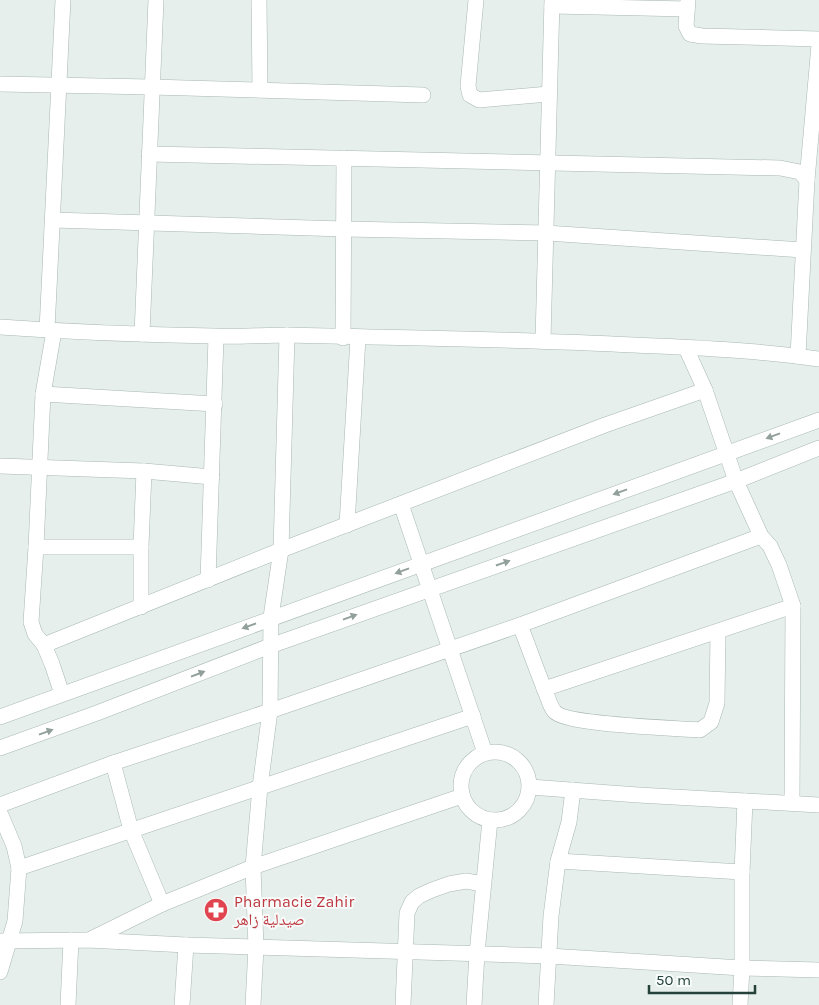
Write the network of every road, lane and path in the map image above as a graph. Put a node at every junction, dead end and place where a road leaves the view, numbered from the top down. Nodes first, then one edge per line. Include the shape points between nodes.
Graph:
1 (63, 0) edge
2 (156, 0) edge
3 (259, 0) edge
4 (476, 0) edge
5 (552, 3) edge
6 (688, 5) edge
7 (819, 39) edge
8 (819, 45) edge
9 (0, 84) edge
10 (59, 85) junction
11 (151, 87) junction
12 (260, 90) junction
13 (549, 94) junction
14 (423, 95) dead end
15 (149, 154) junction
16 (344, 158) junction
17 (547, 163) junction
18 (807, 180) junction
19 (53, 220) junction
20 (146, 223) junction
21 (344, 229) junction
22 (546, 233) junction
23 (803, 250) junction
24 (0, 327) edge
25 (51, 331) junction
26 (142, 334) junction
27 (287, 335) junction
28 (216, 336) junction
29 (350, 338) junction
30 (543, 340) junction
31 (686, 348) junction
32 (798, 356) junction
33 (819, 359) edge
34 (705, 390) junction
35 (43, 394) junction
36 (215, 404) junction
37 (819, 420) edge
38 (819, 448) edge
39 (727, 453) junction
40 (0, 466) edge
41 (40, 468) junction
42 (144, 471) junction
43 (212, 477) junction
44 (736, 481) junction
45 (401, 504) junction
46 (347, 525) junction
47 (761, 536) junction
48 (36, 547) junction
49 (141, 547) junction
50 (281, 550) junction
51 (422, 564) junction
52 (208, 580) junction
53 (430, 588) junction
54 (794, 606) junction
55 (142, 607) junction
56 (272, 617) junction
57 (520, 625) junction
58 (718, 632) junction
59 (44, 645) junction
60 (270, 646) junction
61 (449, 649) junction
62 (544, 689) junction
63 (62, 694) junction
64 (270, 711) junction
65 (474, 716) junction
66 (0, 717) edge
67 (0, 748) edge
68 (485, 753) junction
69 (113, 763) junction
70 (530, 786) junction
71 (260, 787) junction
72 (573, 790) junction
73 (462, 796) junction
74 (745, 801) junction
75 (792, 804) junction
76 (0, 805) edge
77 (819, 805) edge
78 (0, 814) edge
79 (490, 820) junction
80 (131, 830) junction
81 (558, 861) junction
82 (253, 867) junction
83 (19, 868) junction
84 (742, 872) junction
85 (483, 884) junction
86 (162, 904) junction
87 (71, 940) junction
88 (88, 940) junction
89 (5, 941) edge
90 (186, 945) junction
91 (256, 947) junction
92 (405, 952) junction
93 (476, 953) junction
94 (549, 956) junction
95 (742, 968) junction
96 (819, 970) edge
97 (0, 972) edge
98 (68, 1005) edge
99 (182, 1005) edge
100 (253, 1005) edge
101 (403, 1005) edge
102 (474, 1005) edge
103 (546, 1005) edge
104 (740, 1005) edge

1 - 10 street
2 - 11 street
3 - 12 street
4 - 13 street via 468,86 470,96 479,100
5 - 6 street
5 - 13 street
6 - 7 street via 686,26 690,34
8 - 18 street
9 - 10 street
10 - 11 street
10 - 19 street
11 - 12 street
11 - 15 street
12 - 14 street
13 - 17 street
15 - 16 street
15 - 20 street
16 - 17 street
16 - 21 street
17 - 18 street via 780,168 800,172
17 - 22 street
18 - 23 street
19 - 20 street
19 - 25 street
20 - 21 street
20 - 26 street
21 - 22 street
21 - 29 street
22 - 23 street
22 - 30 street
23 - 32 street
24 - 25 street
25 - 26 street
25 - 35 street via 49,370
26 - 28 street
27 - 28 street
27 - 29 street
27 - 50 street
28 - 36 street
29 - 30 street
29 - 46 street
30 - 31 street
31 - 32 street
31 - 34 street
32 - 33 street
34 - 39 street
34 - 45 street
35 - 36 street
35 - 41 street
36 - 43 street
37 -> 39 street
38 - 44 street
39 - 44 street
39 -> 51 street
40 - 41 street
41 - 42 street
41 - 48 street
42 - 43 street
42 - 49 street
43 - 52 street
44 - 47 street
53 -> 44 street
45 - 46 street
45 - 51 street
46 - 50 street
47 - 54 street via 779,565
47 - 57 street
48 - 49 street
48 - 59 street via 31,622
49 - 55 street
50 - 52 street
50 - 56 street
51 - 53 street
51 -> 56 street
52 - 55 street
60 -> 53 street
53 - 61 street
54 - 58 street
54 - 75 street
55 - 59 street
56 - 60 street
56 -> 63 street
57 - 61 street
57 - 62 street
58 - 62 street
58 - 62 street via 717,703 712,722 700,730 565,717 554,711
59 - 63 street
60 - 64 street
67 -> 60 street
61 - 64 street
61 - 65 street
63 - 66 street
64 - 69 street
64 - 71 street
65 - 68 street
65 - 71 street
68 - 70 street via 501,752 515,757 525,769
68 - 73 street via 472,760 463,773
69 - 76 street
69 - 80 street
70 - 72 street
70 - 79 street via 519,811 505,819
71 - 80 street
71 - 82 street
72 - 74 street
72 - 81 street via 569,822
73 - 79 street via 470,809
73 - 82 street
74 - 75 street
74 - 84 street
75 - 77 street
78 - 83 street via 14,846
79 - 85 street
80 - 83 street
80 - 86 street
81 - 84 street
81 - 94 street
82 - 86 street
82 - 91 street
83 - 89 street via 15,921
84 - 95 street
85 - 92 street via 466,881 449,884 412,902 407,912
85 - 93 street
86 - 88 street
87 - 88 street
87 - 89 street
87 - 98 street
88 - 90 street
89 - 97 street
90 - 91 street
90 - 99 street
91 - 92 street
91 - 100 street
92 - 93 street
92 - 101 street
93 - 94 street
93 - 102 street
94 - 95 street
94 - 103 street
95 - 96 street
95 - 104 street

